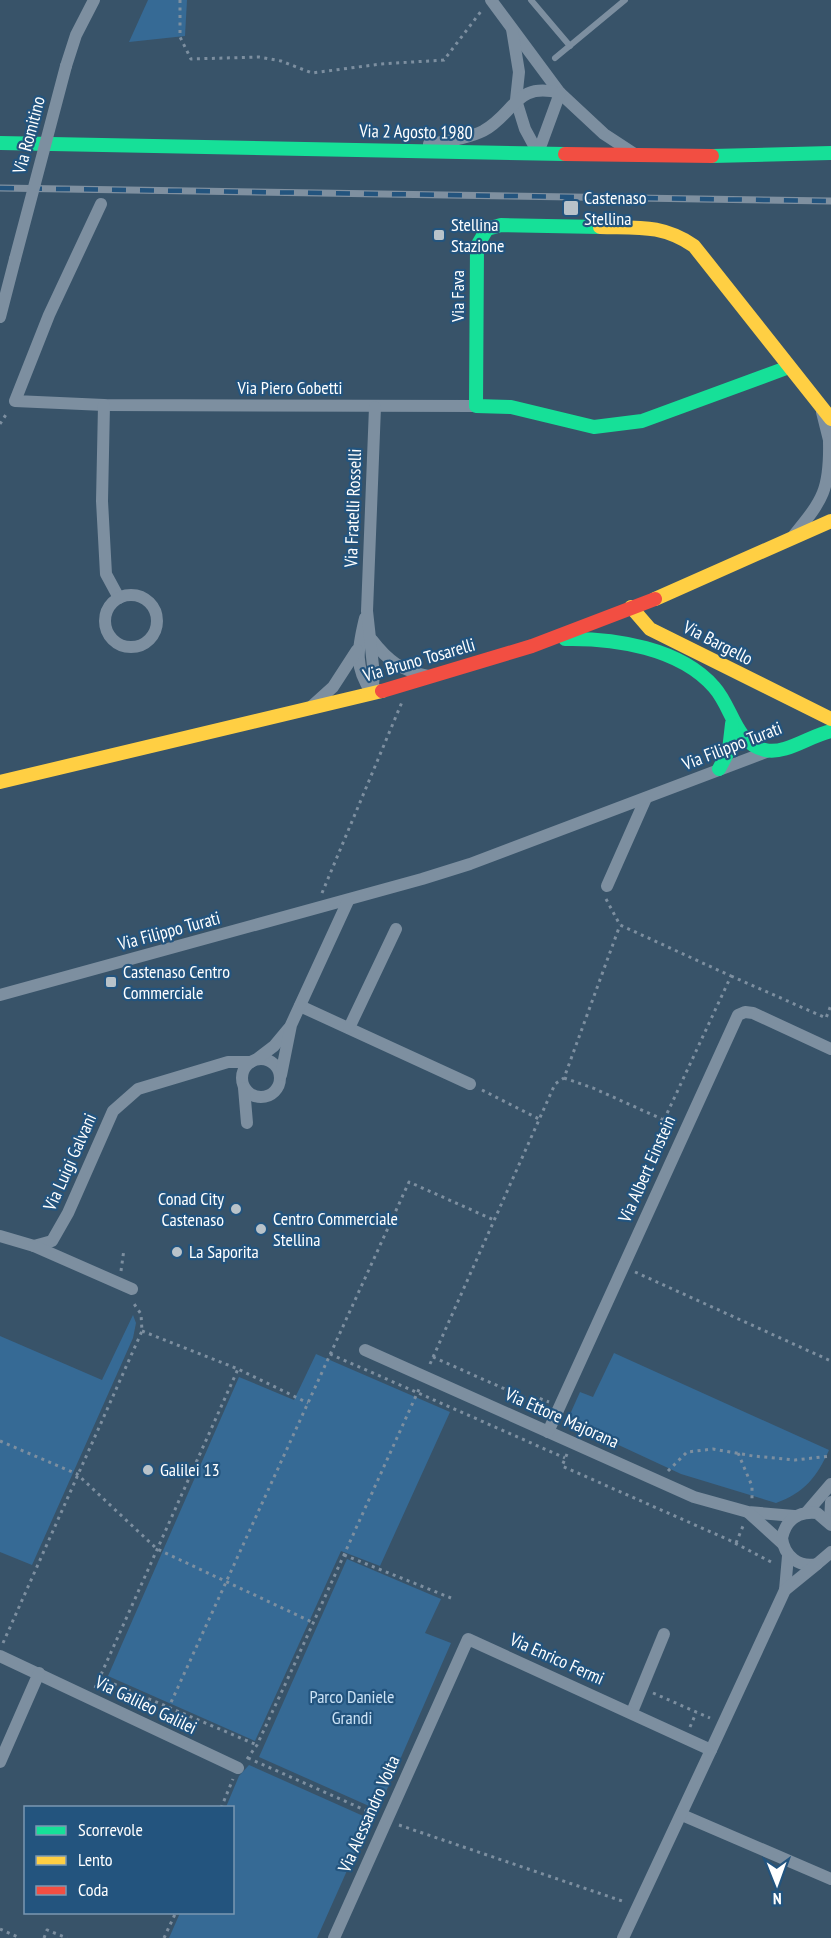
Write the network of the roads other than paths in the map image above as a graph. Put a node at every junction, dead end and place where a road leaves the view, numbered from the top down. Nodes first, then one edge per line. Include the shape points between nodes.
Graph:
1 (94, 0) edge
2 (491, 0) edge
3 (531, 0) edge
4 (625, 0) edge
5 (510, 22) junction
6 (570, 46) junction
7 (555, 58) dead end
8 (560, 93) junction
9 (516, 100) junction
10 (3, 140) edge
11 (390, 149) junction
12 (538, 153) junction
13 (831, 153) edge
14 (637, 155) junction
15 (101, 204) dead end
16 (0, 317) edge
17 (789, 367) junction
18 (105, 405) junction
19 (476, 406) junction
20 (375, 407) junction
21 (821, 408) junction
22 (831, 419) edge
23 (830, 445) edge
24 (831, 521) edge
25 (789, 542) junction
26 (118, 598) junction
27 (630, 607) junction
28 (545, 640) junction
29 (365, 641) junction
30 (636, 645) junction
31 (434, 677) junction
32 (372, 693) junction
33 (308, 709) junction
34 (831, 719) edge
35 (732, 724) junction
36 (831, 731) edge
37 (769, 751) junction
38 (719, 769) junction
39 (0, 782) edge
40 (646, 798) junction
41 (607, 886) road end
42 (348, 901) junction
43 (396, 928) dead end
44 (0, 995) edge
45 (300, 1006) junction
46 (291, 1025) junction
47 (349, 1028) junction
48 (831, 1048) edge
49 (254, 1061) junction
50 (206, 1069) junction
51 (280, 1075) junction
52 (243, 1083) junction
53 (470, 1084) road end
54 (269, 1096) junction
55 (0, 1236) edge
56 (34, 1246) junction
57 (127, 1287) road end
58 (365, 1350) dead end
59 (548, 1431) junction
60 (831, 1484) edge
61 (831, 1502) edge
62 (748, 1512) junction
63 (807, 1512) junction
64 (794, 1516) junction
65 (831, 1524) edge
66 (783, 1544) junction
67 (831, 1553) edge
68 (788, 1556) junction
69 (817, 1564) junction
70 (785, 1590) junction
71 (664, 1634) dead end
72 (468, 1639) joint
73 (0, 1656) edge
74 (39, 1673) junction
75 (632, 1712) junction
76 (711, 1750) junction
77 (0, 1762) edge
78 (238, 1768) dead end
79 (682, 1815) junction
80 (831, 1879) edge
81 (334, 1938) edge
82 (623, 1938) edge

1 - 16 street, Via Romitino, bridge via 66,66
2 - 5 street
3 - 6 lane
4 - 6 lane
5 - 8 street
5 - 9 street via 517,51
6 - 7 lane
8 - 9 street via 537,90
8 - 12 street
8 - 14 street via 604,134
9 - 11 street via 482,132
9 - 12 street
10 - 11 street, Via 2 Agosto 1980
11 - 12 street, Via 2 Agosto 1980
12 - 14 street, Via 2 Agosto 1980
13 - 14 street, Via 2 Agosto 1980
15 - 18 street, Via Piero Gobetti via 49,315 15,401
17 - 19 street via 642,422 618,426 594,427 511,407
17 - 19 street, Via Fava via 694,246 677,234 659,228 501,225 487,229 477,246
17 - 21 street, Via Fava
18 - 20 street, Via Piero Gobetti
18 - 26 street via 102,501 106,574
19 - 20 street, Via Piero Gobetti
20 - 29 street, Via Fratelli Rosselli
21 - 22 street, Via Fava
21 - 23 street, Via Fava
23 - 25 street, Via Fava via 830,470 824,493
24 - 25 street, Via Bruno Tosarelli
25 - 27 street, Via Bruno Tosarelli
26 - 26 street via 105,618 109,635 130,648 147,642 157,628 156,611 136,595
27 - 28 street, Via Bruno Tosarelli
27 - 30 street via 628,622
27 - 34 street, Via Bargello via 650,629
28 - 30 street, Via Bargello via 593,637
28 - 31 street, Via Bruno Tosarelli
29 - 31 street via 402,669
29 - 32 street, Via Fratelli Rosselli via 375,675
29 - 33 street, Via Fratelli Rosselli via 333,687
30 - 35 street, Via Bargello via 702,676 715,688
31 - 32 street, Via Bruno Tosarelli
32 - 33 street, Via Bruno Tosarelli
33 - 39 street, Via Bruno Tosarelli
35 - 37 street, Via Bargello via 745,740
35 - 38 street via 729,750
36 - 37 street, Via Filippo Turati
37 - 38 street, Via Filippo Turati
38 - 40 street, Via Filippo Turati
40 - 41 street
40 - 42 street, Via Filippo Turati via 470,864
42 - 44 street, Via Filippo Turati
42 - 45 street
43 - 47 street
45 - 46 street
45 - 47 street
46 - 49 street via 274,1046
46 - 51 street
47 - 53 street
48 - 59 street, Via Albert Einstein via 753,1013 738,1015
49 - 50 street, Via Luigi Galvani via 228,1062
49 - 51 street via 274,1064
49 - 52 street via 246,1066
50 - 52 street, Via Luigi Galvani via 222,1069
50 - 56 street, Via Luigi Galvani via 138,1089 113,1111 52,1241
51 - 54 street via 279,1088
52 - 54 street via 258,1098
52 - 54 street via 247,1123
55 - 56 street
56 - 57 street
58 - 59 street, Via Ettore Majorana
59 - 62 street, Via Ettore Majorana via 708,1502
60 - 63 street
61 - 65 street
62 - 64 street, Via Ettore Majorana
62 - 66 street, Via Ettore Majorana
63 - 64 street, Via Ettore Majorana
63 - 65 street
64 - 66 street via 784,1529
66 - 68 street
67 - 69 street
68 - 69 street via 798,1563
68 - 70 street
69 - 70 street
70 - 76 street
71 - 75 street
72 - 75 street, Via Enrico Fermi
72 - 81 street, Via Alessandro Volta
73 - 74 street, Via Galileo Galilei
74 - 77 street
74 - 78 street, Via Galileo Galilei
75 - 76 street, Via Enrico Fermi
76 - 79 street
79 - 80 street
79 - 82 street

